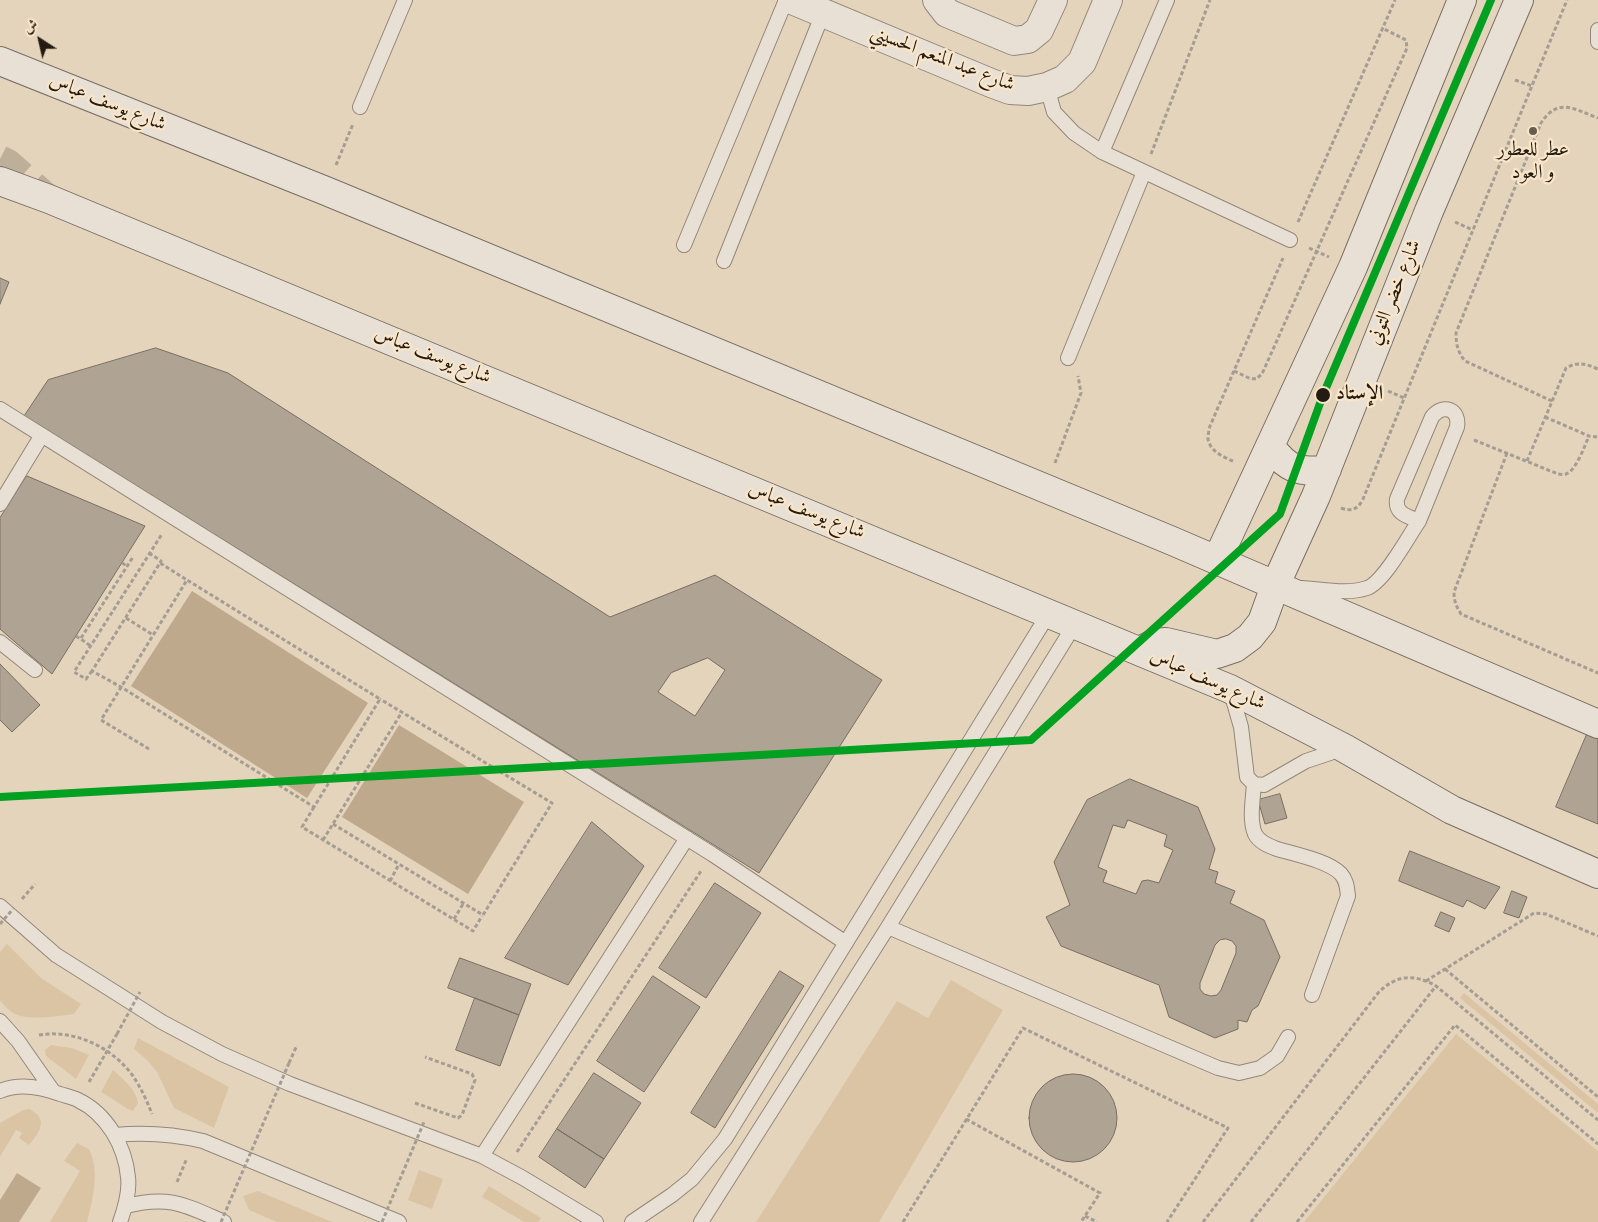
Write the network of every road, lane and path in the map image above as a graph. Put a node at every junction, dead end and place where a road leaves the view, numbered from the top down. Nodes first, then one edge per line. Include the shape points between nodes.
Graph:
1 (405, 0) edge
2 (786, 0) edge
3 (792, 0) edge
4 (937, 0) edge
5 (1053, 0) edge
6 (1108, 0) edge
7 (1167, 0) edge
8 (1210, 0) edge
9 (1462, 0) edge
10 (1518, 0) edge
11 (1567, 0) edge
12 (823, 13) junction
13 (1382, 28) dead end
14 (1598, 30) edge
15 (1598, 42) edge
16 (0, 61) edge
17 (1047, 87) junction
18 (360, 107) joint
19 (1598, 118) edge
20 (1102, 152) junction
21 (1144, 172) junction
22 (0, 181) edge
23 (326, 191) junction
24 (1290, 240) joint
25 (684, 245) dead end
26 (1317, 252) junction
27 (724, 261) dead end
28 (1353, 267) junction
29 (1068, 358) joint
30 (1598, 369) edge
31 (1234, 371) dead end
32 (1552, 401) junction
33 (0, 409) edge
34 (1545, 417) junction
35 (1455, 432) junction
36 (42, 435) junction
37 (1589, 436) junction
38 (1598, 437) edge
39 (1271, 447) junction
40 (1507, 453) junction
41 (1527, 461) junction
42 (1327, 469) junction
43 (1045, 489) junction
44 (1316, 496) junction
45 (0, 504) edge
46 (1419, 521) junction
47 (162, 534) dead end
48 (150, 553) junction
49 (133, 556) dead end
50 (1217, 560) junction
51 (122, 562) dead end
52 (160, 563) junction
53 (127, 566) junction
54 (187, 580) junction
55 (1275, 586) junction
56 (1049, 613) junction
57 (126, 618) junction
58 (1075, 624) junction
59 (153, 635) junction
60 (76, 636) dead end
61 (81, 638) junction
62 (0, 642) edge
63 (92, 646) junction
64 (1140, 651) junction
65 (35, 670) dead end
66 (92, 671) junction
67 (1598, 673) edge
68 (122, 687) junction
69 (1230, 688) junction
70 (380, 699) junction
71 (402, 712) junction
72 (1598, 724) edge
73 (1344, 748) junction
74 (149, 749) dead end
75 (1254, 784) junction
76 (314, 807) junction
77 (333, 824) junction
78 (687, 838) junction
79 (323, 840) junction
80 (712, 854) junction
81 (399, 864) junction
82 (1598, 874) edge
83 (390, 881) junction
84 (464, 904) junction
85 (7, 907) edge
86 (483, 915) junction
87 (454, 919) junction
88 (0, 924) edge
89 (888, 927) junction
90 (1598, 936) edge
91 (846, 943) junction
92 (1445, 969) junction
93 (1426, 981) junction
94 (1436, 986) junction
95 (140, 992) dead end
96 (1312, 995) dead end
97 (0, 1021) edge
98 (1288, 1037) dead end
99 (18, 1041) junction
100 (297, 1045) dead end
101 (107, 1051) junction
102 (425, 1057) dead end
103 (87, 1085) dead end
104 (0, 1091) edge
105 (53, 1091) junction
106 (1598, 1097) edge
107 (415, 1103) dead end
108 (966, 1119) junction
109 (1598, 1120) edge
110 (424, 1122) dead end
111 (159, 1133) junction
112 (115, 1135) junction
113 (195, 1139) junction
114 (1598, 1144) edge
115 (482, 1156) junction
116 (525, 1158) dead end
117 (169, 1201) junction
118 (126, 1206) junction
119 (1085, 1216) junction
120 (120, 1222) edge
121 (223, 1222) edge
122 (382, 1222) edge
123 (400, 1222) edge
124 (596, 1222) edge
125 (632, 1222) edge
126 (701, 1222) edge
127 (903, 1222) edge
128 (1081, 1222) edge
129 (1097, 1222) edge
130 (1167, 1222) edge
131 (1203, 1222) edge
132 (1251, 1222) edge
133 (1297, 1222) edge

1 - 18 lane
2 - 25 lane
3 - 12 main road, شارع عبد المنعم الحسيني
4 - 5 main road via 946,13 1014,41 1028,39 1040,30
6 - 17 main road, شارع عبد المنعم الحسيني via 1082,62 1065,79
7 - 20 lane
8 - 21 path
9 - 28 main road
10 - 42 main road, شارع خضر التوني via 1429,211
11 - 44 path via 1363,499 1359,506 1344,510
12 - 17 main road, شارع عبد المنعم الحسيني via 1010,90
12 - 27 lane
13 - 26 path via 1406,40 1407,48
14 - 15 lane
16 - 23 main road, شارع يوسف عباس
17 - 20 lane via 1054,112 1074,133
18 - 23 path
19 - 32 path via 1566,106 1555,108 1541,122 1456,333 1459,353 1465,361
20 - 21 lane
21 - 24 lane
21 - 29 lane
22 - 56 main road, شارع يوسف عباس
23 - 43 main road, شارع يوسف عباس
24 - 26 path
26 - 28 path
26 - 31 path via 1262,374 1256,379
28 - 39 main road
29 - 43 path via 1078,375 1081,393
30 - 32 path via 1582,363 1566,368
32 - 34 path
33 - 36 lane
34 - 37 path
34 - 41 path
35 - 40 path
35 - 46 lane
35 - 46 lane via 1458,420 1455,414 1450,410 1436,411 1397,499 1400,513
36 - 45 lane
36 - 78 lane
37 - 38 path
37 - 41 path via 1576,464 1566,474 1558,474
39 - 42 main road via 1280,460 1294,468 1310,472
39 - 50 main road
40 - 41 path
40 - 67 path via 1454,592 1456,607 1461,614
42 - 44 main road, شارع خضر التوني
43 - 50 main road, شارع يوسف عباس
44 - 55 main road, شارع خضر التوني
46 - 55 lane via 1384,574 1368,587 1348,591
47 - 48 path
48 - 52 path
48 - 63 path
49 - 53 path
50 - 55 main road, شارع يوسف عباس
51 - 53 path
52 - 54 path
52 - 57 path
53 - 61 path
54 - 59 path
54 - 70 path
55 - 64 main road, شارع خضر التوني via 1262,622 1235,648 1217,654 1166,642 1155,643
55 - 72 main road, شارع يوسف عباس
56 - 58 main road, شارع يوسف عباس
56 - 91 lane
57 - 59 path
57 - 66 path
58 - 64 main road, شارع يوسف عباس
58 - 89 lane
59 - 68 path
60 - 61 path
61 - 63 path
62 - 65 lane
63 - 66 path via 74,672 86,679
64 - 69 main road, شارع يوسف عباس
66 - 68 path
68 - 74 path via 101,720
68 - 76 path
69 - 73 main road, شارع يوسف عباس
69 - 75 lane via 1240,727 1247,777
70 - 71 path
70 - 76 path
71 - 77 path
71 - 86 path via 552,803
73 - 75 lane via 1306,761 1264,785
73 - 82 main road, شارع يوسف عباس via 1452,810
75 - 96 lane via 1253,822 1259,840 1330,866 1341,874 1347,884 1348,896
76 - 79 path via 302,827
77 - 79 path
77 - 81 path
78 - 80 lane
78 - 115 lane
79 - 83 path
80 - 91 lane
80 - 116 path via 516,1152
81 - 83 path
81 - 84 path
83 - 87 path
84 - 86 path
84 - 87 path
85 - 88 path, bridge
85 - 115 lane via 56,955 162,1022 222,1054 290,1084
86 - 87 path via 473,931
89 - 98 lane via 1218,1068 1239,1073 1260,1068 1278,1056
89 - 126 lane
90 - 92 path via 1546,914 1534,913
91 - 125 lane via 710,1160 672,1195
92 - 93 path
92 - 106 path
93 - 94 path
93 - 131 path via 1405,978 1390,983 1378,994
94 - 109 path
94 - 132 path
95 - 101 path, bridge
97 - 99 lane
99 - 101 path via 39,1034 64,1033
99 - 105 lane
100 - 121 path, bridge
101 - 103 path
101 - 111 path via 139,1085
102 - 107 path via 472,1074 475,1080 458,1118
104 - 105 lane via 28,1086
105 - 112 lane via 79,1100 104,1119
108 - 119 path via 1100,1193
108 - 127 path
108 - 130 path via 1023,1028 1228,1128
110 - 122 path, bridge
111 - 112 lane
111 - 113 lane
112 - 118 lane via 124,1155 129,1179
113 - 117 path
113 - 123 lane
114 - 133 path via 1455,1025
115 - 124 lane
117 - 118 lane via 147,1201
117 - 121 lane
118 - 120 lane
119 - 128 path
119 - 129 path

